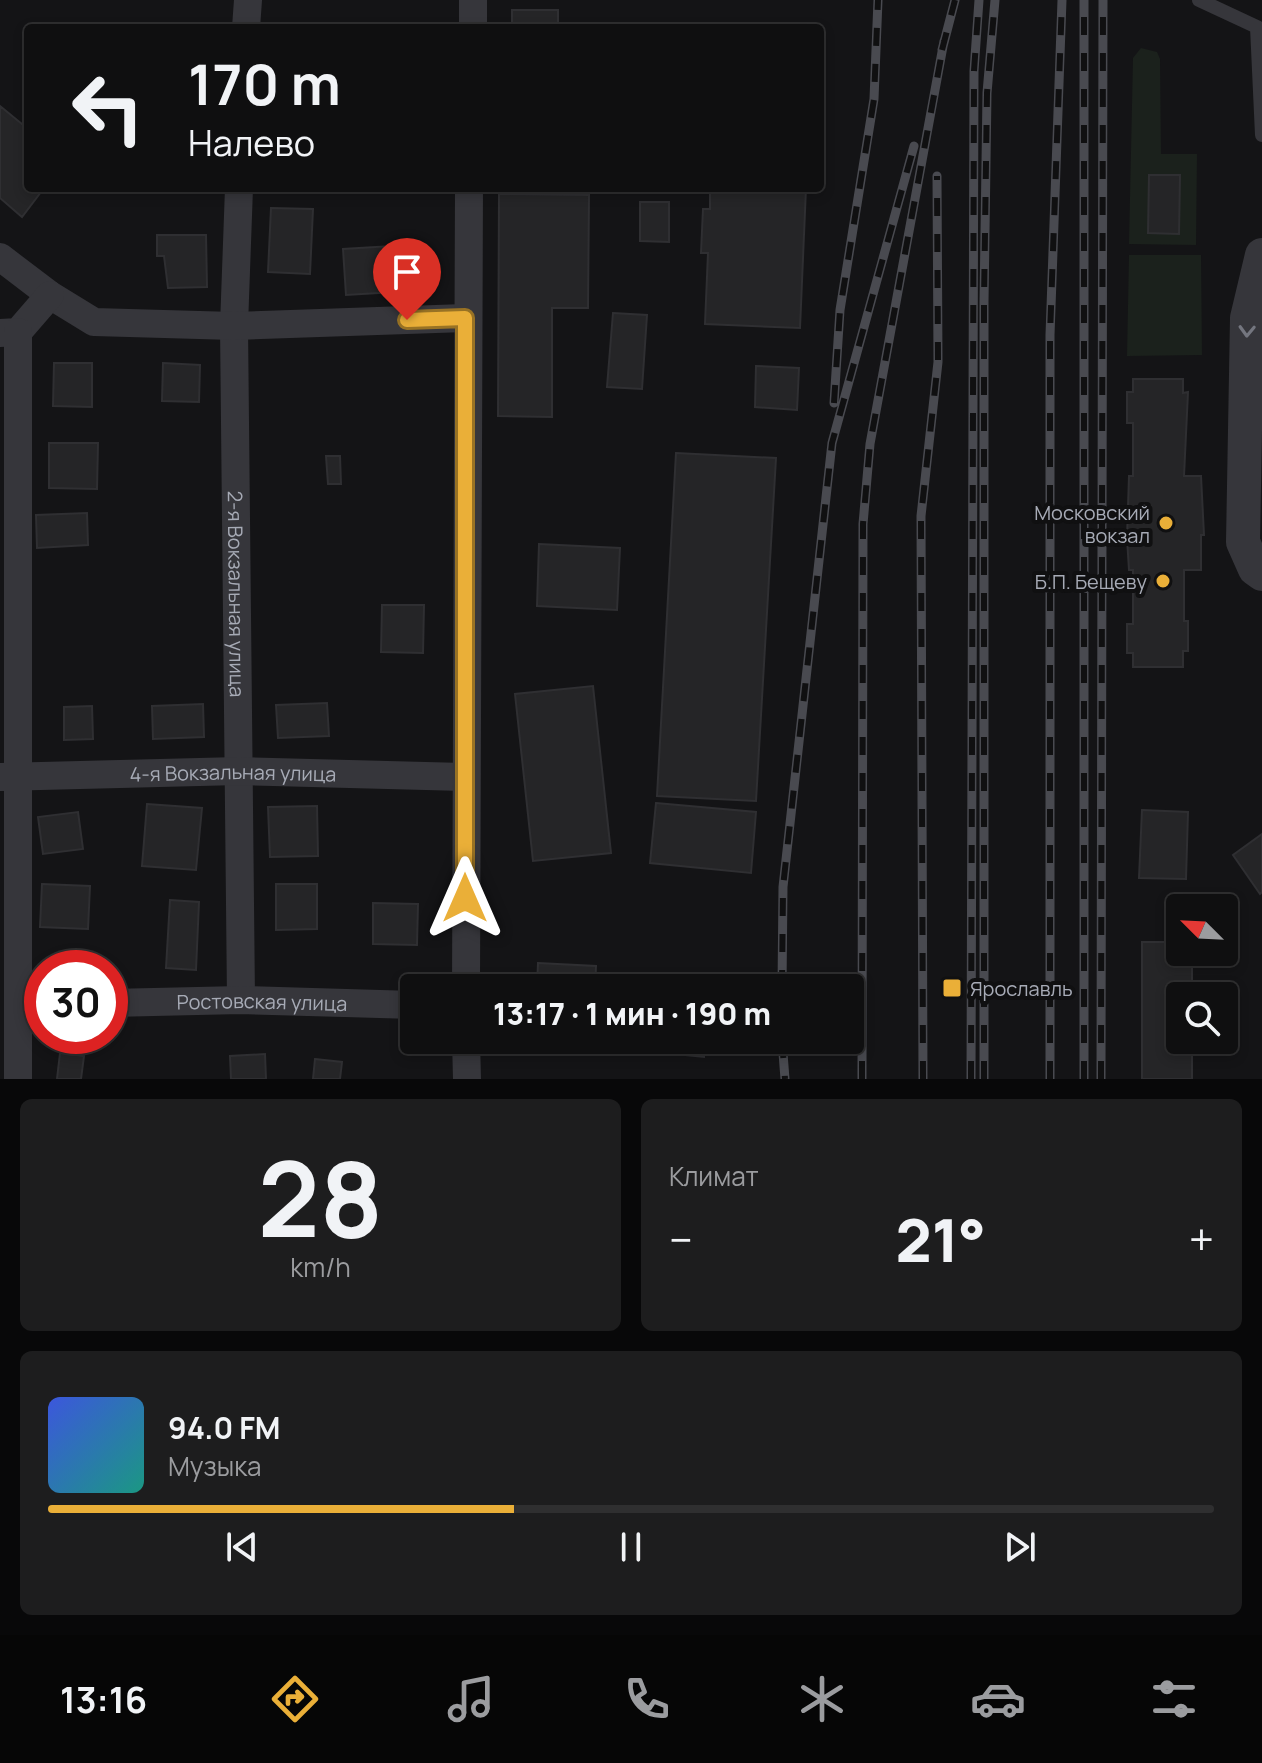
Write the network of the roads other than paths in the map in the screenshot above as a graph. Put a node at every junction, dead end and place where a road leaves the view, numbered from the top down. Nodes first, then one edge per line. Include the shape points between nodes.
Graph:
1 (248, 0) edge
2 (473, 0) edge
3 (1199, 0) edge
4 (246, 24) edge
5 (473, 24) edge
6 (1262, 135) edge
7 (239, 192) edge
8 (469, 192) edge
9 (1262, 255) edge
10 (0, 257) edge
11 (50, 295) junction
12 (465, 318) junction
13 (234, 326) junction
14 (9, 333) edge
15 (8, 559) edge
16 (1262, 574) edge
17 (239, 771) junction
18 (464, 777) junction
19 (8, 778) edge
20 (466, 974) edge
21 (241, 1000) junction
22 (128, 1003) edge
23 (20, 1005) edge
24 (400, 1005) edge
25 (466, 1054) edge
26 (18, 1079) edge
27 (467, 1079) edge

1 - 4 street
2 - 5 street
3 - 6 lane via 1257,27
7 - 13 street, 2-я Вокзальная улица
8 - 12 street
9 -> 16 street via 1247,318 1243,542
10 - 11 street
11 - 13 street via 94,322
11 - 14 street
12 - 13 street
12 - 18 street
13 - 17 street, 2-я Вокзальная улица
14 - 15 street
15 - 19 street
17 - 18 street, 4-я Вокзальная улица
17 - 19 street, 4-я Вокзальная улица
17 - 21 street, 2-я Вокзальная улица
18 - 20 street
19 - 23 street
21 - 22 street, Ростовская улица
21 - 24 street, Ростовская улица
23 - 26 street
25 - 27 street

